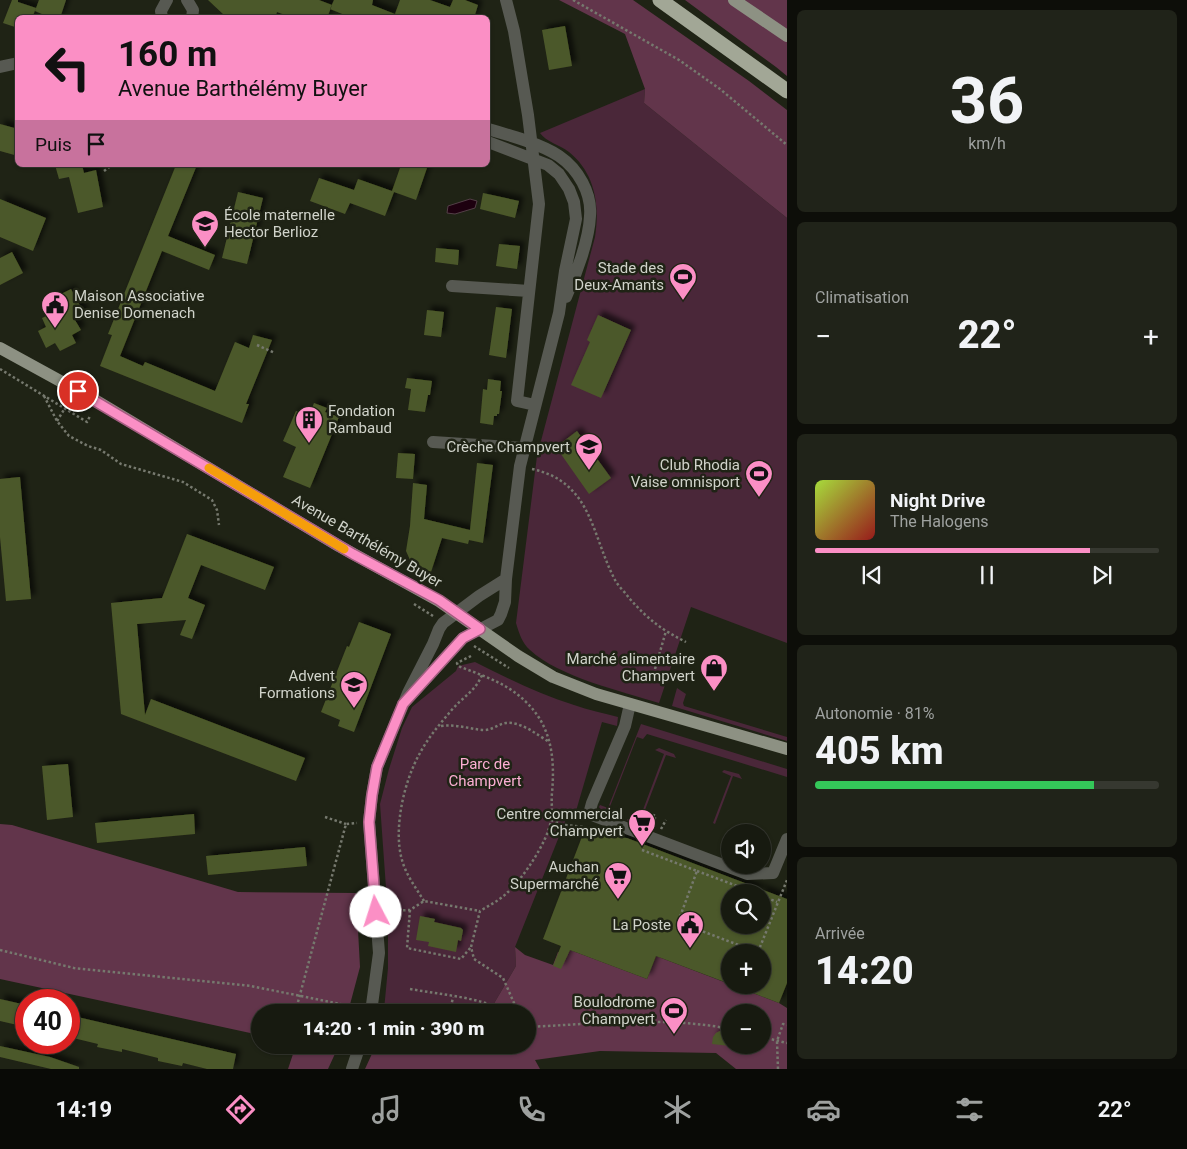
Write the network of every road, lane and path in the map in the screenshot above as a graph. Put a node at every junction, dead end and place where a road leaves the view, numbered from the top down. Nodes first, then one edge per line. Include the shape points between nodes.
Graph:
1 (167, 0) edge
2 (506, 0) edge
3 (573, 0) edge
4 (660, 0) edge
5 (734, 0) edge
6 (162, 15) edge
7 (787, 36) edge
8 (15, 64) edge
9 (0, 67) edge
10 (787, 91) edge
11 (490, 130) edge
12 (490, 143) edge
13 (531, 144) junction
14 (787, 145) edge
15 (533, 158) junction
16 (109, 167) edge
17 (104, 171) dead end
18 (452, 286) dead end
19 (529, 291) junction
20 (559, 313) junction
21 (257, 345) dead end
22 (0, 348) edge
23 (275, 353) dead end
24 (0, 370) edge
25 (54, 394) dead end
26 (44, 396) junction
27 (50, 400) junction
28 (535, 405) junction
29 (65, 408) junction
30 (90, 416) dead end
31 (57, 421) junction
32 (433, 442) dead end
33 (524, 448) junction
34 (532, 469) dead end
35 (219, 526) dead end
36 (506, 579) junction
37 (457, 613) junction
38 (480, 629) junction
39 (666, 631) junction
40 (686, 642) dead end
41 (471, 656) dead end
42 (655, 669) dead end
43 (482, 675) junction
44 (403, 704) junction
45 (630, 704) junction
46 (440, 726) junction
47 (551, 742) junction
48 (787, 750) edge
49 (653, 815) dead end
50 (325, 817) dead end
51 (551, 820) junction
52 (369, 822) junction
53 (346, 824) junction
54 (586, 828) dead end
55 (650, 828) dead end
56 (787, 839) edge
57 (642, 850) dead end
58 (697, 871) junction
59 (787, 880) edge
60 (732, 884) edge
61 (424, 900) junction
62 (771, 900) edge
63 (777, 902) junction
64 (410, 910) junction
65 (480, 911) junction
66 (376, 912) junction
67 (737, 944) edge
68 (761, 944) edge
69 (471, 947) junction
70 (0, 950) edge
71 (410, 989) dead end
72 (299, 994) junction
73 (453, 997) junction
74 (298, 1002) dead end
75 (341, 1004) edge
76 (372, 1004) edge
77 (452, 1004) edge
78 (493, 1004) edge
79 (514, 1004) edge
80 (787, 1026) edge
81 (536, 1027) edge
82 (721, 1027) edge
83 (771, 1040) edge
84 (777, 1042) junction
85 (787, 1043) edge
86 (357, 1054) edge
87 (778, 1068) edge
88 (352, 1069) edge
89 (782, 1069) edge

1 - 6 street
2 - 13 street via 514,31
3 - 14 path via 679,60 720,89
4 - 10 highway
5 - 7 main road
8 - 9 street
11 - 13 street
12 - 15 street
13 - 15 street
13 - 20 street via 548,150 572,167 588,197 591,215 574,278
15 - 19 street via 539,204
15 - 20 street via 559,174 570,189 574,202 576,219
16 - 17 path
18 - 19 street
19 - 28 street via 517,401
20 - 28 street
21 - 23 path
22 - 37 main road, Avenue Barthélémy Buyer via 93,399
24 - 26 path
25 - 27 path
26 - 27 path
26 - 31 path
27 - 29 path
28 - 33 street
29 - 30 path via 87,422
29 - 31 path
31 - 35 path via 69,436 101,450 121,464 183,482 212,500
32 - 33 street
33 - 36 street
34 - 39 path via 558,478 580,499 615,581 648,619
36 - 37 street
36 - 38 street via 505,602 498,620
37 - 38 main road, Avenue Barthélémy Buyer
37 - 44 street via 438,629
38 - 44 street via 463,638
38 - 45 main road, Avenue Barthélémy Buyer via 554,677
39 - 40 path
39 - 42 path
41 - 43 path via 458,666
43 - 46 path via 472,692 458,702
43 - 47 path via 527,702
44 - 52 street via 377,767
45 - 48 main road, Avenue Barthélémy Buyer
45 - 56 street via 625,726 589,814 747,874 774,873
46 - 47 path via 462,725 484,730 513,723
46 - 61 path via 420,753 411,772 399,823 402,861
47 - 51 path via 554,779
49 - 55 path via 656,816
50 - 53 path
51 - 54 path
51 - 65 path via 539,849 521,877 508,892
52 - 53 path
52 - 66 street
53 - 72 path
57 - 58 path
58 - 60 path
58 - 67 path via 678,922
59 - 63 path
61 - 64 path
61 - 65 path
62 - 63 path
63 - 68 path
64 - 66 path
64 - 69 path via 407,948 461,959
65 - 69 path
66 - 76 street via 379,953
69 - 79 path via 474,959 503,978
70 - 72 path via 74,968
71 - 73 path
72 - 74 path
72 - 75 path
73 - 77 path
73 - 78 path
80 - 84 path via 783,1024
81 - 82 path via 645,1022
83 - 84 path
84 - 85 path
84 - 87 path
86 - 88 street
87 - 89 path

